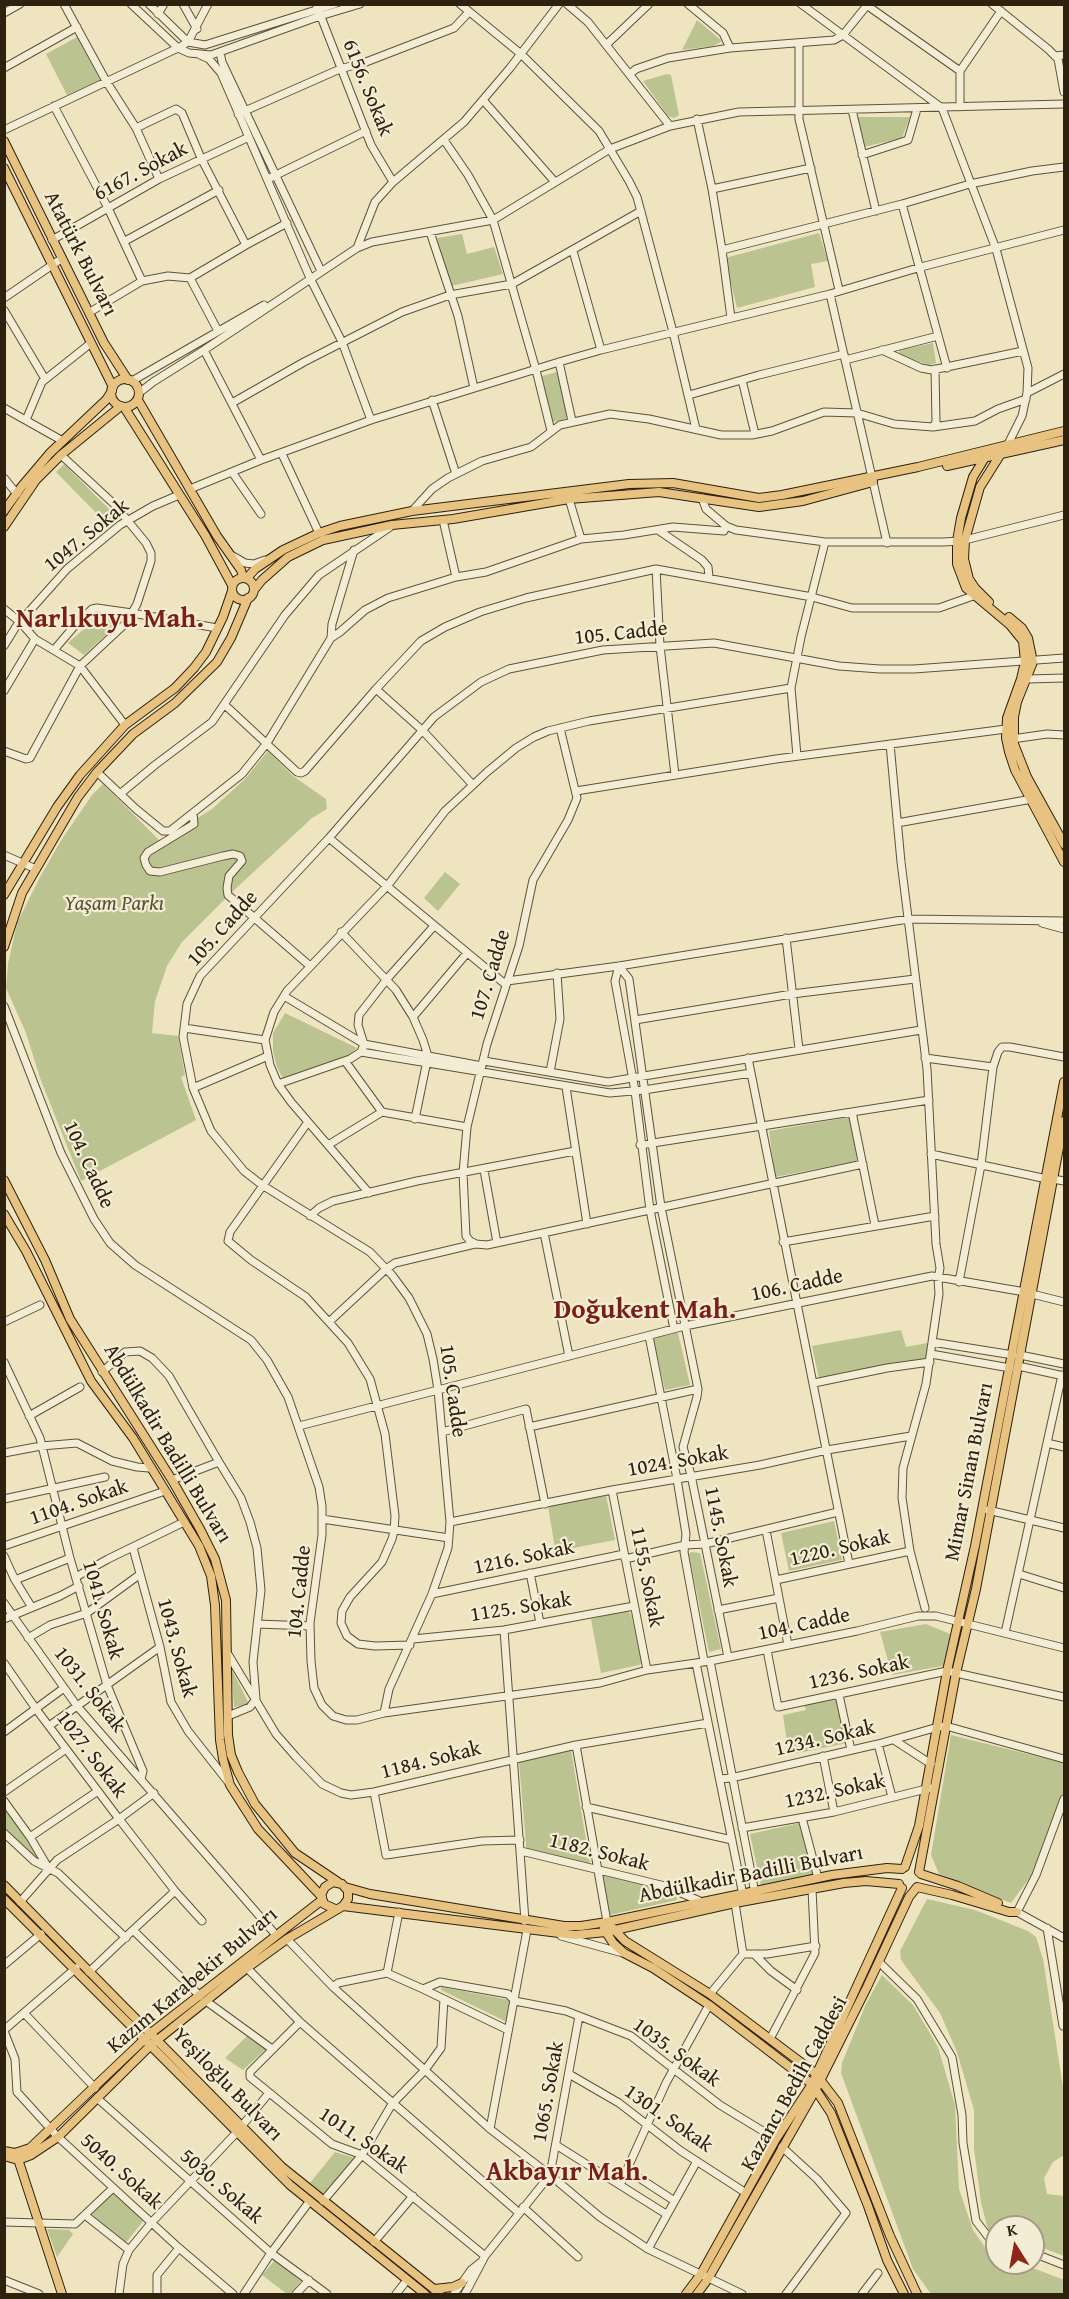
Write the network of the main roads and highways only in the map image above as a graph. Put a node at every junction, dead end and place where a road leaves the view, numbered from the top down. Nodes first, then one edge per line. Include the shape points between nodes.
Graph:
1 (4, 141) edge
2 (4, 168) edge
3 (130, 381) junction
4 (113, 389) junction
5 (138, 397) junction
6 (123, 407) junction
7 (1065, 431) edge
8 (1065, 440) edge
9 (996, 452) junction
10 (983, 458) junction
11 (872, 480) junction
12 (4, 511) edge
13 (4, 527) edge
14 (961, 540) junction
15 (245, 578) junction
16 (232, 588) junction
17 (254, 590) junction
18 (248, 598) junction
19 (1029, 662) junction
20 (1065, 844) edge
21 (1065, 862) edge
22 (4, 895) edge
23 (4, 947) edge
24 (1065, 1082) edge
25 (1065, 1121) edge
26 (1050, 1179) junction
27 (4, 1180) edge
28 (4, 1214) edge
29 (1014, 1367) junction
30 (962, 1623) junction
31 (942, 1727) junction
32 (931, 1788) junction
33 (903, 1868) junction
34 (920, 1873) junction
35 (4, 1885) edge
36 (342, 1885) junction
37 (901, 1886) junction
38 (917, 1887) junction
39 (322, 1898) junction
40 (5, 1900) edge
41 (339, 1908) junction
42 (604, 1923) junction
43 (526, 1925) junction
44 (609, 1931) junction
45 (203, 1998) junction
46 (151, 2039) junction
47 (818, 2076) junction
48 (814, 2086) junction
49 (239, 2130) junction
50 (779, 2143) junction
51 (4, 2151) edge
52 (4, 2156) edge
53 (17, 2157) junction
54 (705, 2277) junction
55 (462, 2283) road end
56 (437, 2292) edge
57 (62, 2295) edge
58 (425, 2295) edge
59 (686, 2295) edge
60 (697, 2295) edge
61 (904, 2295) edge
62 (917, 2295) edge

1 - 3 main road, Atatürk Bulvarı via 104,343
2 - 4 main road, Atatürk Bulvarı
3 - 4 main road via 120,381
3 - 5 main road via 137,387
4 - 6 main road via 115,402
4 - 12 main road via 61,440
5 - 6 main road via 133,405
5 - 15 main road
6 - 13 main road via 61,454 36,480
6 - 16 main road via 205,535
7 - 9 main road
8 - 9 main road
9 - 10 main road
9 - 11 main road
9 - 14 main road
10 - 11 main road
10 - 14 main road via 961,518
11 - 15 main road via 759,498 673,483 629,484 412,511 319,533
11 - 17 main road via 830,495 759,507 659,492 569,499 392,525 322,540 288,557
14 - 19 main road via 969,579 982,596 1022,628 1028,638
14 - 19 main road via 957,564 961,577 973,596 1020,634
15 - 16 main road via 237,579
15 - 17 main road via 252,581
16 - 18 main road via 238,599
16 - 22 main road via 206,652 182,682 124,725 80,775
17 - 18 main road
18 - 23 main road via 217,662 175,704 132,734 78,797 22,893
19 - 20 main road via 1028,679 1017,702 1012,739 1027,777
19 - 21 main road via 1007,718 1009,752
24 - 26 main road, Mimar Sinan Bulvarı
25 - 26 main road, Mimar Sinan Bulvarı
26 - 29 main road, Mimar Sinan Bulvarı
27 - 36 main road, Abdülkadir Badilli Bulvarı via 70,1319 172,1480 215,1559 226,1600 231,1755 255,1804 295,1853
28 - 39 main road, Abdülkadir Badilli Bulvarı via 91,1381 133,1438 199,1546 211,1576 215,1605 220,1740 230,1785 258,1829
29 - 30 main road, Mimar Sinan Bulvarı via 981,1509
29 - 30 main road, Mimar Sinan Bulvarı via 976,1589
30 - 31 main road, Mimar Sinan Bulvarı
31 - 32 main road, Mimar Sinan Bulvarı
31 - 32 main road, Mimar Sinan Bulvarı via 931,1764
32 - 33 main road, Mimar Sinan Bulvarı
32 - 34 main road, Mimar Sinan Bulvarı
33 - 34 main road via 913,1867
33 - 37 main road via 898,1874
33 - 42 main road, Abdülkadir Badilli Bulvarı via 818,1878
34 - 38 main road
34 - 38 main road via 1017,1912
35 - 46 main road, Yeşiloğlu Bulvarı
36 - 39 main road via 329,1884
36 - 41 main road via 349,1895
36 - 43 main road, Abdülkadir Badilli Bulvarı
37 - 38 main road via 910,1890
37 - 44 main road, Abdülkadir Badilli Bulvarı via 866,1881 844,1883
37 - 47 main road, Kazancı Bedih Caddesi
38 - 47 main road, Kazancı Bedih Caddesi
39 - 41 main road via 327,1907
39 - 45 main road, Kazım Karabekir Bulvarı
40 - 46 main road, Yeşiloğlu Bulvarı
41 - 43 main road, Abdülkadir Badilli Bulvarı
41 - 45 main road, Kazım Karabekir Bulvarı
42 - 43 main road, Abdülkadir Badilli Bulvarı via 573,1927
42 - 44 main road
43 - 44 main road, Abdülkadir Badilli Bulvarı via 541,1932 574,1935
44 - 47 main road via 710,1994
44 - 48 main road via 613,1943 625,1954 709,2005
45 - 46 main road, Kazım Karabekir Bulvarı
46 - 49 main road, Yeşiloğlu Bulvarı
46 - 53 main road, Kazım Karabekir Bulvarı
46 - 53 main road, Kazım Karabekir Bulvarı via 58,2137 31,2155
47 - 48 main road, Kazancı Bedih Caddesi
47 - 62 main road via 838,2103
48 - 50 main road, Kazancı Bedih Caddesi
48 - 61 main road via 831,2113 886,2260
49 - 56 main road, Yeşiloğlu Bulvarı
49 - 58 main road, Yeşiloğlu Bulvarı via 309,2202
50 - 54 main road, Kazancı Bedih Caddesi
50 - 54 main road, Kazancı Bedih Caddesi via 746,2193
51 - 53 main road
52 - 53 main road
53 - 57 main road
54 - 59 main road, Kazancı Bedih Caddesi
54 - 60 main road, Kazancı Bedih Caddesi
55 - 56 main road

